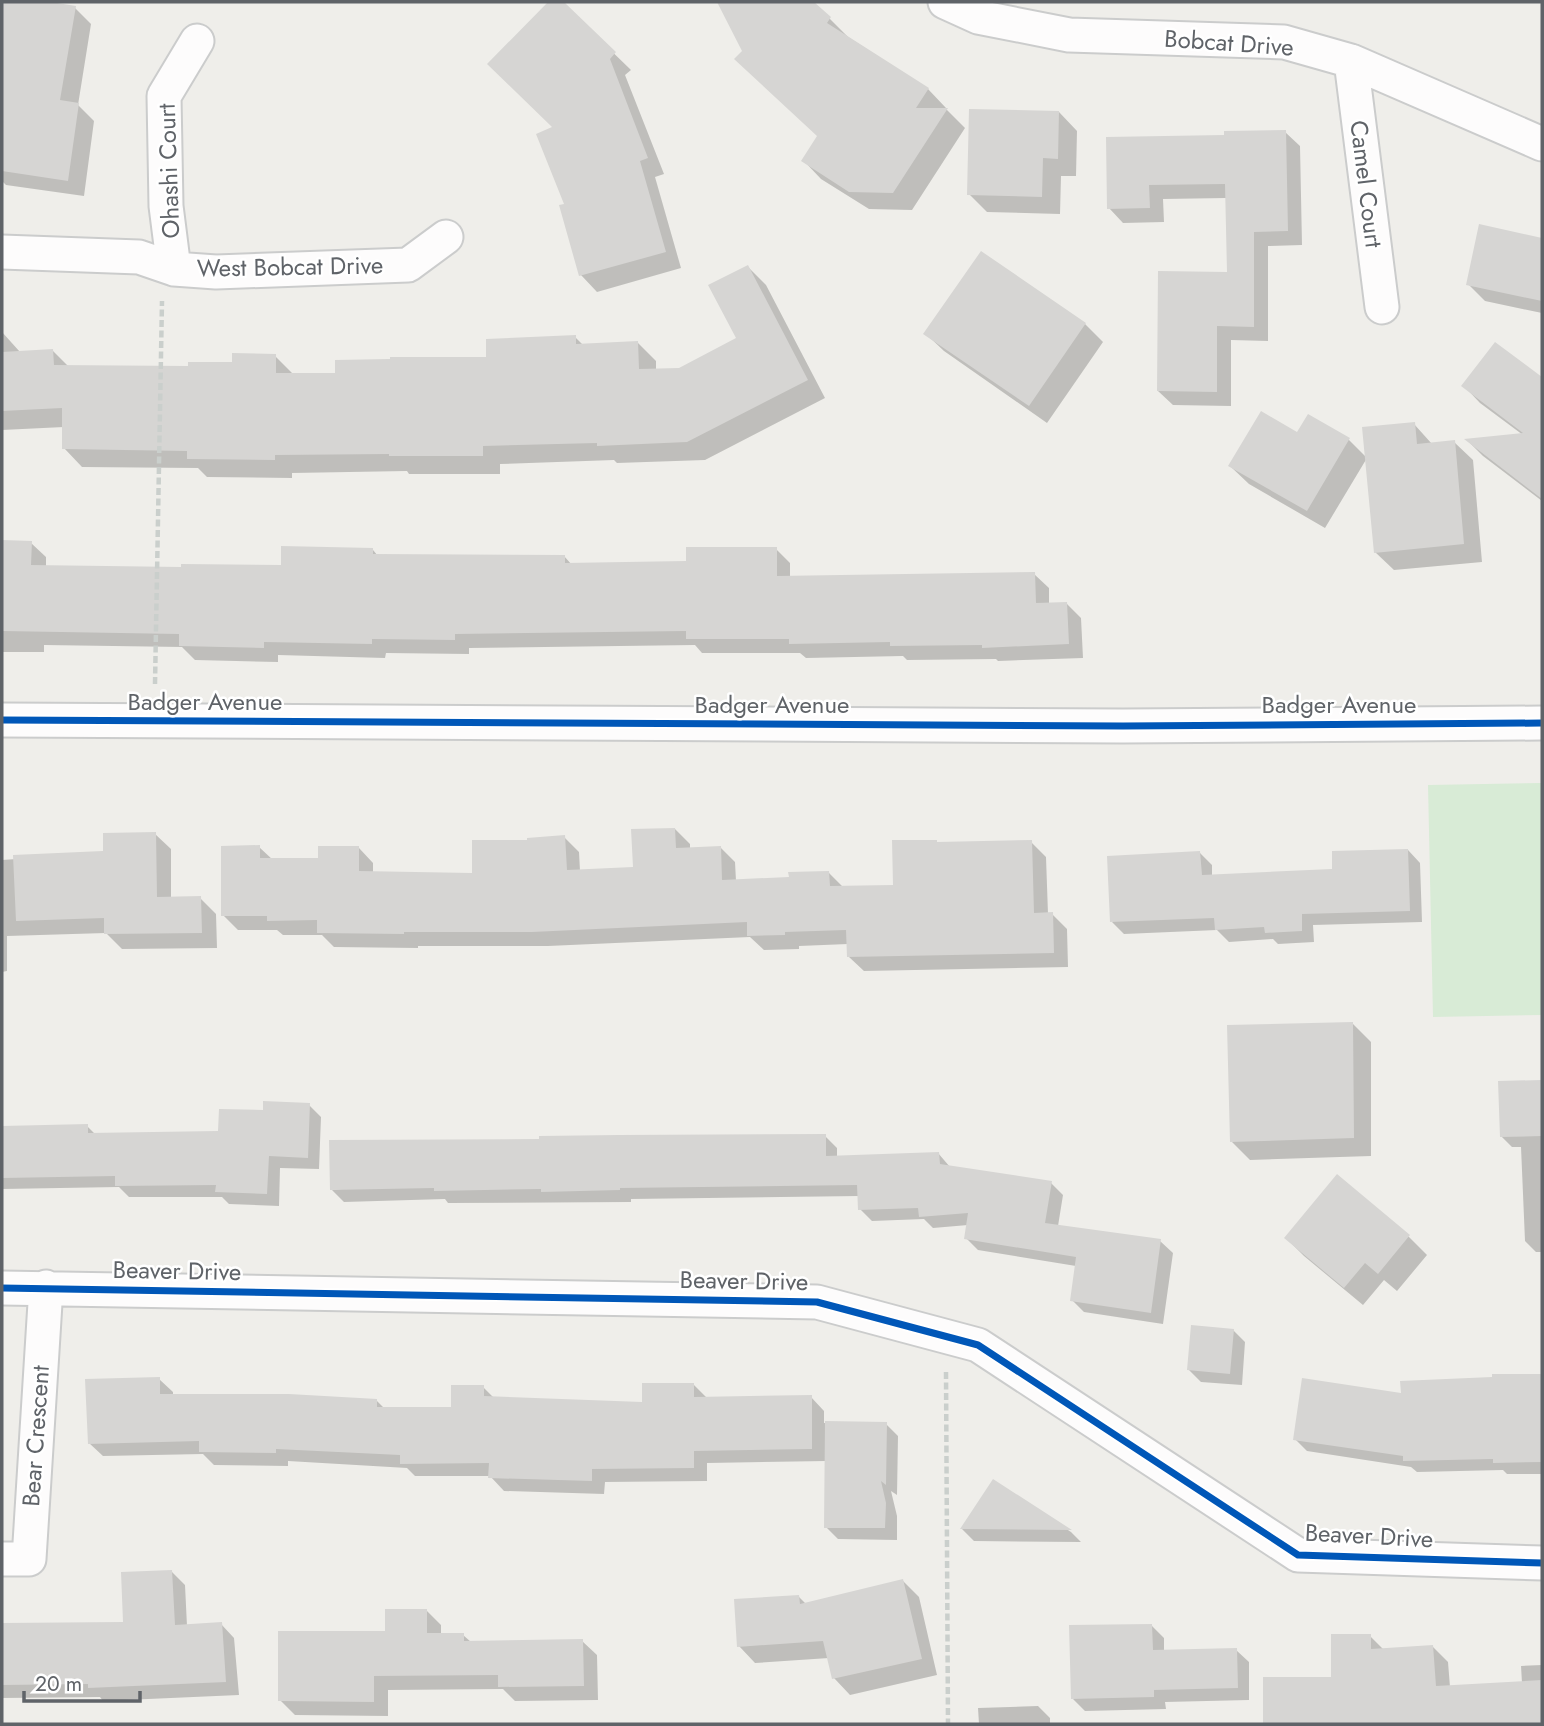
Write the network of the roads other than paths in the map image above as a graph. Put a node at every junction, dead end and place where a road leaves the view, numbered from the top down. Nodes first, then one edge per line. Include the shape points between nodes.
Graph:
1 (945, 2) edge
2 (197, 41) dead end
3 (1350, 61) junction
4 (1542, 144) edge
5 (446, 237) dead end
6 (2, 252) edge
7 (168, 281) junction
8 (1382, 307) dead end
9 (2, 720) edge
10 (1542, 723) edge
11 (46, 1287) junction
12 (2, 1288) edge
13 (2, 1559) edge
14 (1542, 1563) edge

1 - 3 street, Bobcat Drive via 978,18 1069,35 1284,42
2 - 7 street, Ohashi Court via 164,96
3 - 4 street, Bobcat Drive
3 - 8 street, Camel Court
5 - 7 street, West Bobcat Drive via 408,265 216,272
6 - 7 street, West Bobcat Drive via 139,257
9 - 10 street, Badger Avenue via 1123,726
11 - 12 street, Beaver Drive
11 - 13 street, Bear Crescent via 29,1559
11 - 14 street, Beaver Drive via 817,1302 978,1345 1298,1555

